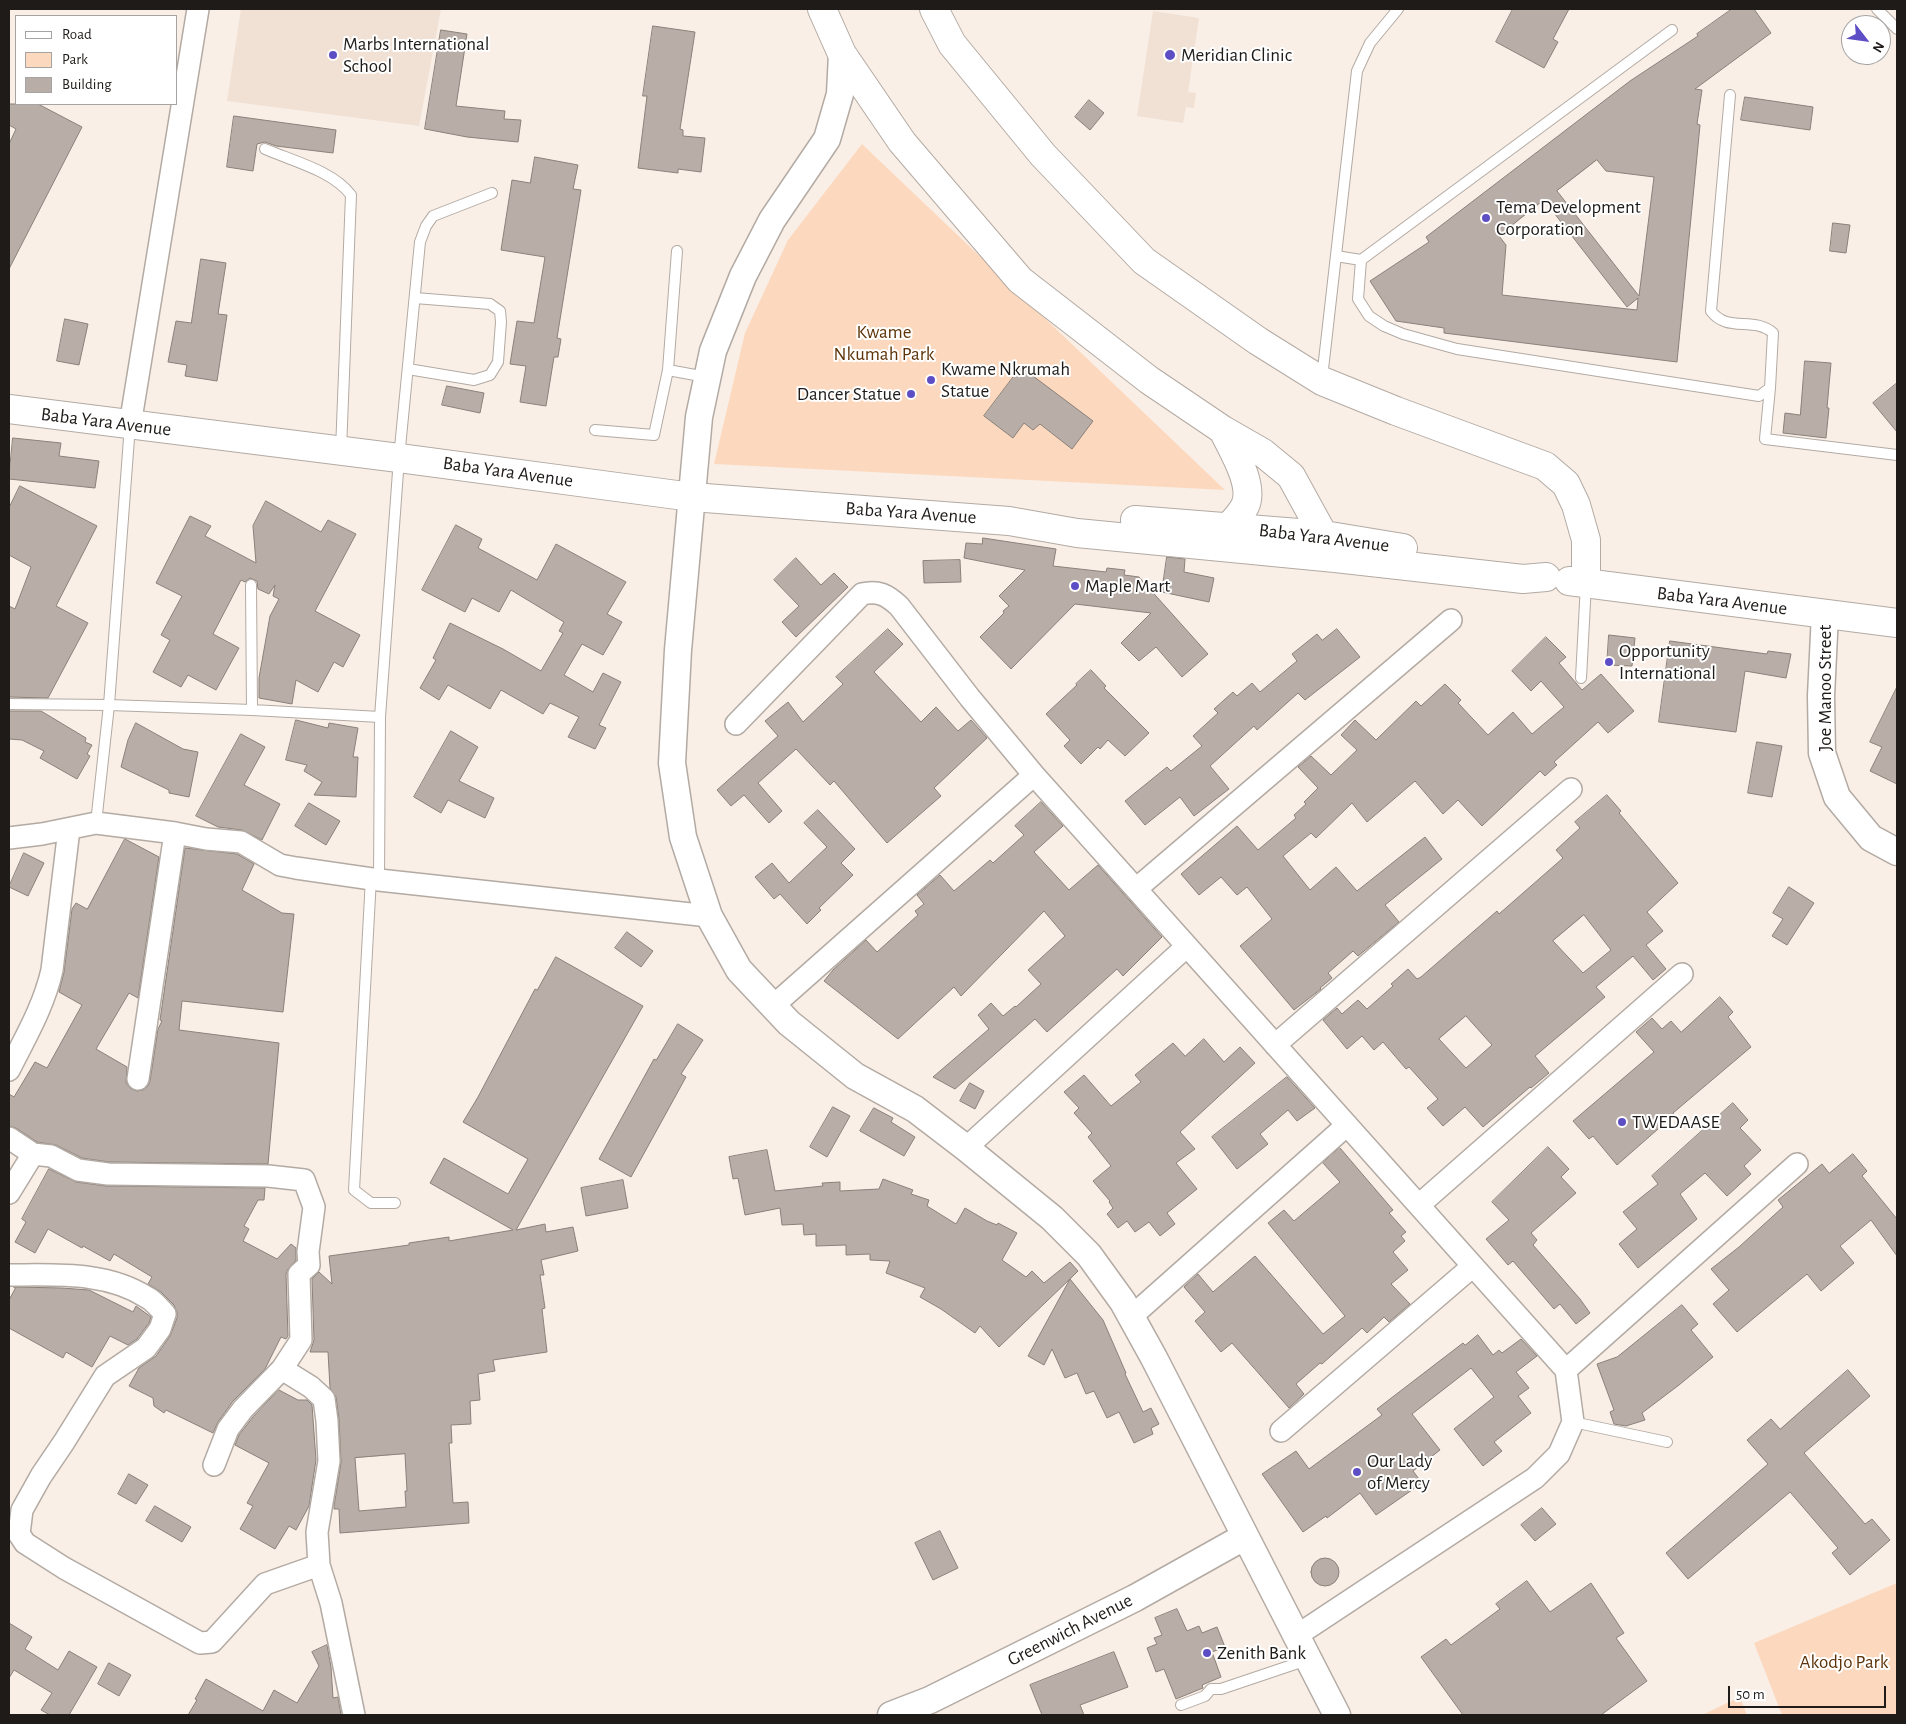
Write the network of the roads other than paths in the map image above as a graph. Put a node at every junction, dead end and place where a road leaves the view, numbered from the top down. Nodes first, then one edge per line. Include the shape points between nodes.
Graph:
1 (198, 9) edge
2 (822, 9) edge
3 (934, 9) edge
4 (1398, 9) edge
5 (1877, 9) edge
6 (1897, 28) edge
7 (1672, 30) dead end
8 (842, 54) junction
9 (1730, 95) dead end
10 (266, 149) dead end
11 (492, 193) dead end
12 (677, 250) dead end
13 (1336, 256) junction
14 (1361, 260) junction
15 (415, 298) junction
16 (408, 368) junction
17 (668, 370) junction
18 (708, 378) junction
19 (1322, 381) junction
20 (1770, 388) junction
21 (9, 409) edge
22 (130, 425) junction
23 (595, 430) dead end
24 (1223, 430) junction
25 (341, 451) junction
26 (1897, 455) edge
27 (399, 458) junction
28 (692, 497) junction
29 (1008, 521) junction
30 (1228, 528) junction
31 (1330, 547) junction
32 (1586, 584) junction
33 (252, 585) dead end
34 (1825, 614) junction
35 (1451, 620) dead end
36 (1897, 623) edge
37 (1581, 678) dead end
38 (9, 704) edge
39 (110, 705) junction
40 (252, 710) junction
41 (380, 717) junction
42 (736, 724) dead end
43 (1034, 775) junction
44 (1571, 789) dead end
45 (96, 823) junction
46 (69, 829) junction
47 (175, 833) junction
48 (9, 838) edge
49 (1897, 852) edge
50 (375, 879) junction
51 (1136, 889) junction
52 (709, 916) junction
53 (1187, 946) junction
54 (1682, 974) dead end
55 (773, 1006) junction
56 (1275, 1045) junction
57 (9, 1070) edge
58 (138, 1079) dead end
59 (1347, 1125) junction
60 (9, 1138) edge
61 (966, 1148) junction
62 (33, 1154) junction
63 (1798, 1164) dead end
64 (9, 1193) edge
65 (395, 1203) dead end
66 (1419, 1206) junction
67 (1473, 1266) junction
68 (9, 1275) edge
69 (1131, 1317) junction
70 (282, 1369) junction
71 (1566, 1370) junction
72 (1573, 1422) junction
73 (1280, 1431) dead end
74 (1667, 1442) dead end
75 (214, 1465) dead end
76 (1244, 1537) junction
77 (318, 1565) junction
78 (1296, 1636) junction
79 (1308, 1659) junction
80 (1181, 1705) dead end
81 (354, 1715) edge
82 (891, 1715) edge
83 (1337, 1715) edge

1 - 22 street
2 - 8 main road
3 - 19 main road via 952,44 1043,155 1144,261 1258,341
4 - 13 lane via 1370,43 1357,72
5 - 6 lane
7 - 14 lane
8 - 18 street via 840,94 827,139 772,220 743,276 713,351
8 - 24 main road via 902,142 1020,280 1149,380
9 - 20 lane via 1711,311 1722,322 1762,326 1774,333
10 - 25 lane via 332,177 351,195
11 - 15 lane via 433,216 420,242
12 - 17 lane
13 - 14 lane
13 - 19 lane
14 - 20 lane via 1358,298 1369,316 1403,334 1457,349 1759,396
15 - 16 lane
15 - 16 lane via 490,304 500,312 502,322 498,362 490,374 474,380
16 - 27 lane
17 - 18 lane
17 - 23 lane via 654,435
18 - 28 street via 698,417
19 - 32 main road via 1545,466 1566,484 1576,505 1586,540
20 - 26 lane via 1765,439
21 - 22 main road, Baba Yara Avenue
22 - 25 main road, Baba Yara Avenue
22 - 39 lane
24 - 30 main road via 1242,470 1248,496
24 - 31 main road via 1263,453 1291,476
25 - 27 main road, Baba Yara Avenue
27 - 28 main road, Baba Yara Avenue
27 - 41 lane
28 - 29 main road, Baba Yara Avenue
28 - 52 street via 672,763 683,837
29 - 30 main road, Baba Yara Avenue via 1081,515
29 - 31 main road, Baba Yara Avenue via 1077,533
30 - 31 main road, Baba Yara Avenue
31 - 32 main road, Baba Yara Avenue via 1522,566 1546,577
32 - 34 main road, Baba Yara Avenue
32 - 37 lane
33 - 40 lane
34 - 36 main road, Baba Yara Avenue
34 - 49 street, Joe Manoo Street via 1822,753 1837,797 1871,838
35 - 51 street
38 - 39 lane
39 - 40 lane
39 - 45 lane
40 - 41 lane
41 - 50 lane
42 - 43 street via 862,594 881,593 899,606
43 - 51 street
43 - 55 street
44 - 56 street
45 - 46 street
45 - 47 street
46 - 48 street
46 - 57 street via 52,970 44,1001
47 - 50 street via 241,842 280,865
47 - 58 street
50 - 52 street
50 - 65 lane via 354,1190 370,1202
51 - 53 street
52 - 55 street via 738,970
53 - 56 street
53 - 61 street
54 - 66 street
55 - 61 street via 789,1023 855,1076 915,1109
56 - 59 street
59 - 66 street
59 - 69 street
60 - 62 street
61 - 69 street via 1052,1218 1089,1255
62 - 64 street
62 - 70 street via 52,1156 78,1170 108,1174 268,1176 304,1180 314,1207 309,1265 299,1274 301,1340
63 - 71 street
66 - 67 street
67 - 71 street
67 - 73 street
68 - 77 street via 80,1276 112,1281 149,1298 165,1314 160,1329 146,1348 105,1376 41,1476 22,1510 19,1534 25,1544 200,1643 212,1642 265,1584
69 - 76 street
70 - 75 street via 228,1429
70 - 77 street via 324,1399 329,1461 317,1532
71 - 72 street
72 - 74 lane
72 - 78 street via 1559,1454 1536,1478
76 - 78 street
76 - 82 street, Greenwich Avenue via 1126,1602 930,1700
77 - 81 street via 331,1603
78 - 79 street
79 - 80 lane via 1211,1689 1205,1696
79 - 83 street

